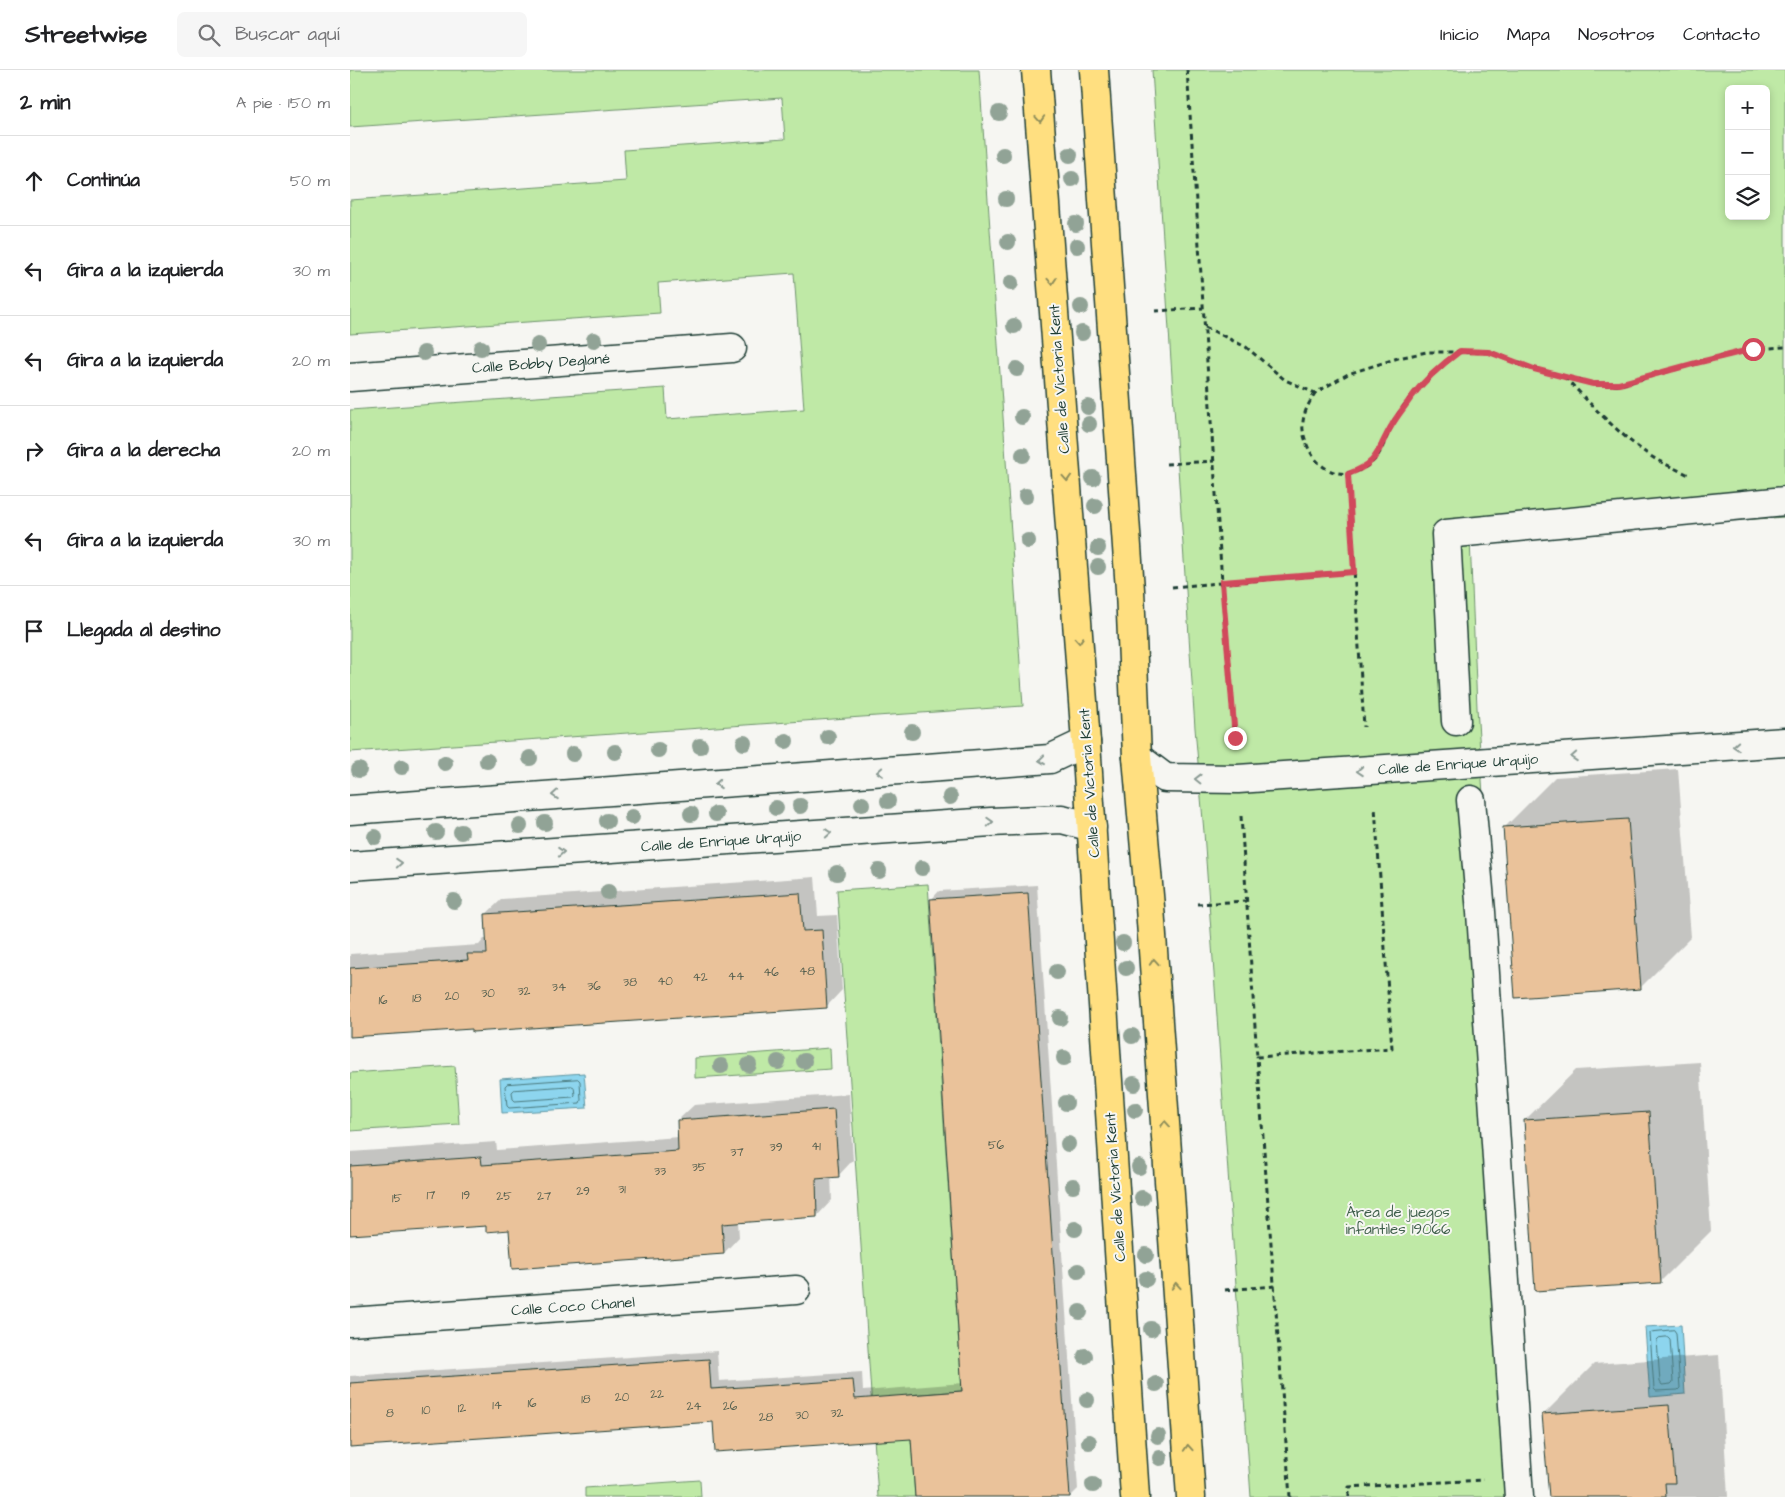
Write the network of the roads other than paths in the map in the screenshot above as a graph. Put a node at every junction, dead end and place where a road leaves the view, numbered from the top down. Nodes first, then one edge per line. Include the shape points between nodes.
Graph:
1 (1036, 70) edge
2 (1094, 70) edge
3 (732, 348) dead end
4 (350, 377) edge
5 (1785, 501) edge
6 (1456, 721) dead end
7 (1086, 742) junction
8 (1785, 742) edge
9 (1137, 757) junction
10 (1471, 800) dead end
11 (350, 810) edge
12 (1092, 827) junction
13 (350, 866) edge
14 (796, 1290) dead end
15 (350, 1322) edge
16 (1518, 1488) edge
17 (1134, 1497) edge
18 (1191, 1497) edge

1 -> 7 main road, Calle de Victoria Kent
2 - 9 main road via 1130,590
3 - 4 street, Calle Bobby Deglané
5 - 6 street via 1446,534
7 -> 11 street via 1050,760
7 - 12 main road, Calle de Victoria Kent
8 -> 9 street, Calle de Enrique Urquijo via 1238,779 1165,778
18 -> 9 main road
10 - 16 street
13 -> 12 street, Calle de Enrique Urquijo via 991,822 1062,819
12 - 17 main road, Calle de Victoria Kent
14 - 15 street, Calle Coco Chanel

